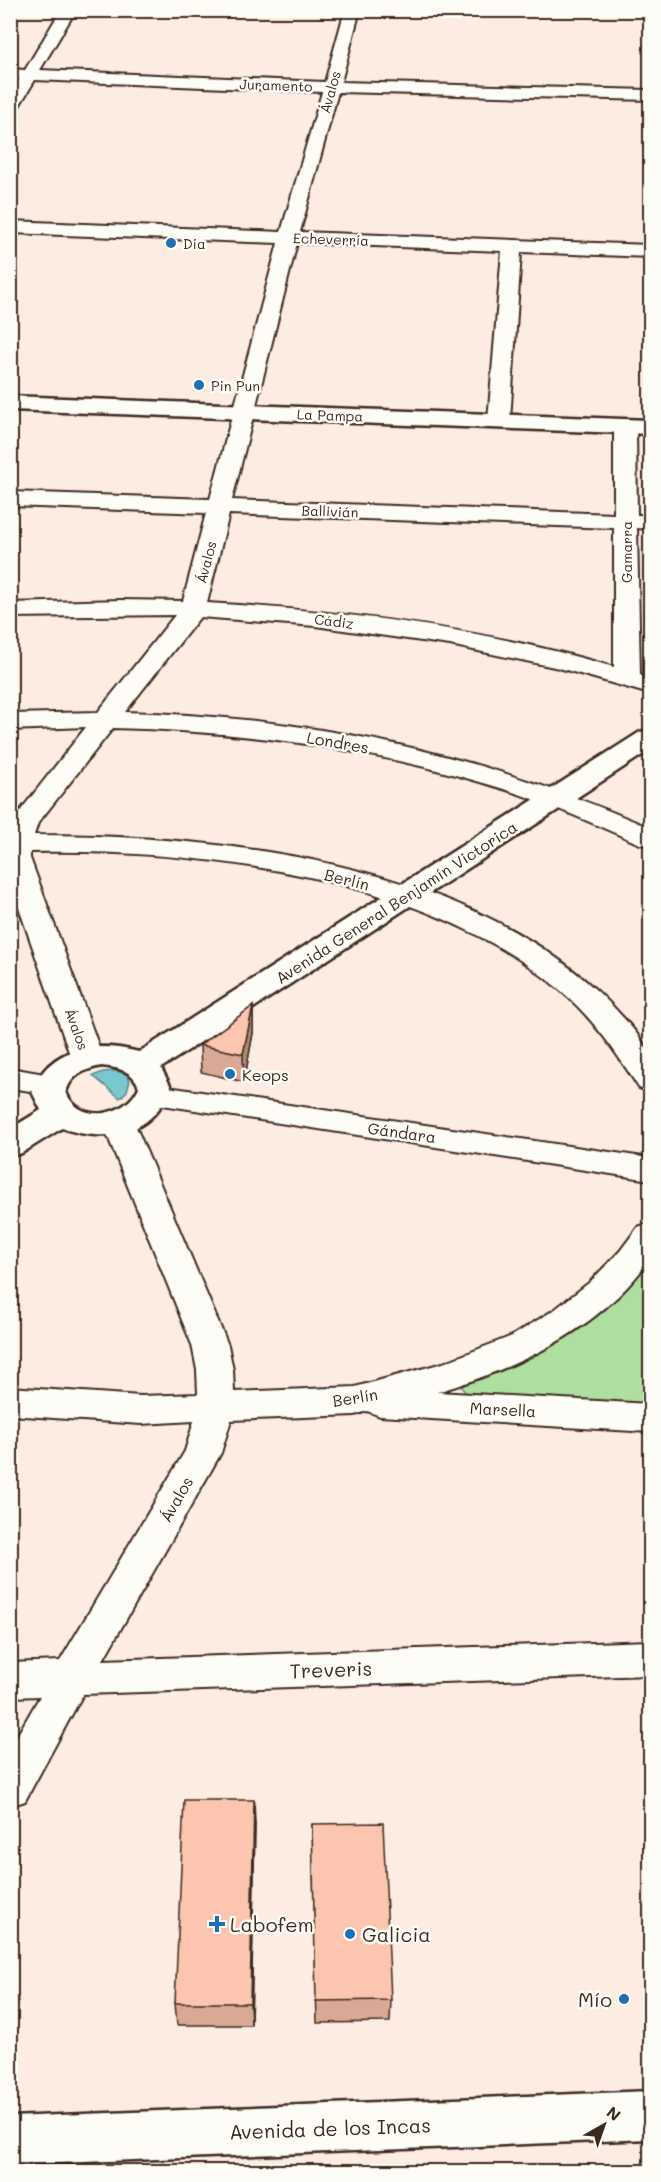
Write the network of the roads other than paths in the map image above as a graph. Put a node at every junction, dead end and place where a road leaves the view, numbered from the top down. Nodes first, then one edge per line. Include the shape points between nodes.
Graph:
1 (69, 10) edge
2 (353, 10) edge
3 (10, 74) edge
4 (28, 75) junction
5 (331, 87) junction
6 (651, 95) edge
7 (10, 107) edge
8 (10, 227) edge
9 (289, 237) junction
10 (512, 246) junction
11 (651, 251) edge
12 (10, 403) edge
13 (244, 412) junction
14 (500, 421) junction
15 (625, 426) junction
16 (651, 427) edge
17 (10, 499) edge
18 (220, 507) junction
19 (626, 521) junction
20 (651, 522) edge
21 (193, 609) junction
22 (10, 610) edge
23 (627, 678) junction
24 (651, 687) edge
25 (105, 719) junction
26 (10, 722) edge
27 (651, 738) edge
28 (557, 798) junction
29 (651, 838) edge
30 (14, 844) edge
31 (407, 895) junction
32 (87, 1058) junction
33 (141, 1066) junction
34 (10, 1078) edge
35 (651, 1081) edge
36 (154, 1095) junction
37 (56, 1099) junction
38 (118, 1122) junction
39 (10, 1145) edge
40 (651, 1169) edge
41 (651, 1236) edge
42 (10, 1401) edge
43 (355, 1401) junction
44 (216, 1408) junction
45 (651, 1418) edge
46 (651, 1658) edge
47 (71, 1679) junction
48 (10, 1680) edge
49 (10, 1788) edge
50 (651, 2115) edge
51 (10, 2141) edge

1 - 4 street
2 - 5 street, Ávalos
3 - 4 street, Juramento
4 - 5 street, Juramento
4 - 7 street
5 - 6 street, Juramento
5 - 9 street, Ávalos
8 - 9 street, Echeverría
9 - 10 street, Echeverría
9 - 13 street, Ávalos
10 - 11 street, Echeverría
10 - 14 street
12 - 13 street, La Pampa
13 - 14 street, La Pampa
13 - 18 street, Ávalos
14 - 15 street, La Pampa
15 - 16 street, La Pampa
15 - 19 street, Gamarra
17 - 18 street, Ballivián
18 - 19 street, Ballivián
18 - 21 street, Ávalos
19 - 20 street, Ballivián
19 - 23 street, Gamarra
21 - 22 street, Cádiz
21 - 23 street, Cádiz via 332,620 461,639
21 - 25 street, Ávalos
23 - 24 street, Cádiz
25 - 26 street, Londres
25 - 28 street, Londres via 213,724 355,744 436,762
25 - 30 street, Ávalos via 25,822
27 - 28 street, Avenida General Benjamín Victorica
28 - 29 street, Londres
28 - 31 street, Avenida General Benjamín Victorica
30 - 31 street, Berlín via 130,846 210,853 299,867
30 - 32 street, Ávalos via 15,858
31 - 33 street, Avenida General Benjamín Victorica
31 - 35 street, Berlín via 498,934 539,959 608,1019
32 - 33 street via 117,1056
32 - 37 street via 64,1068
33 - 36 street via 153,1079
34 - 37 street
36 - 38 street via 141,1112
36 - 40 street, Gándara
37 - 38 street via 87,1124
37 - 39 street
38 - 44 street, Ávalos via 210,1345
41 - 43 street, Berlín via 602,1291 524,1345 452,1374
42 - 44 street, Berlín via 141,1410
43 - 44 street, Berlín
43 - 45 street, Marsella
44 - 47 street, Ávalos via 203,1452
46 - 47 street, Treveris
47 - 48 street, Treveris
47 - 49 street, Ávalos
50 - 51 street, Avenida de los Incas

